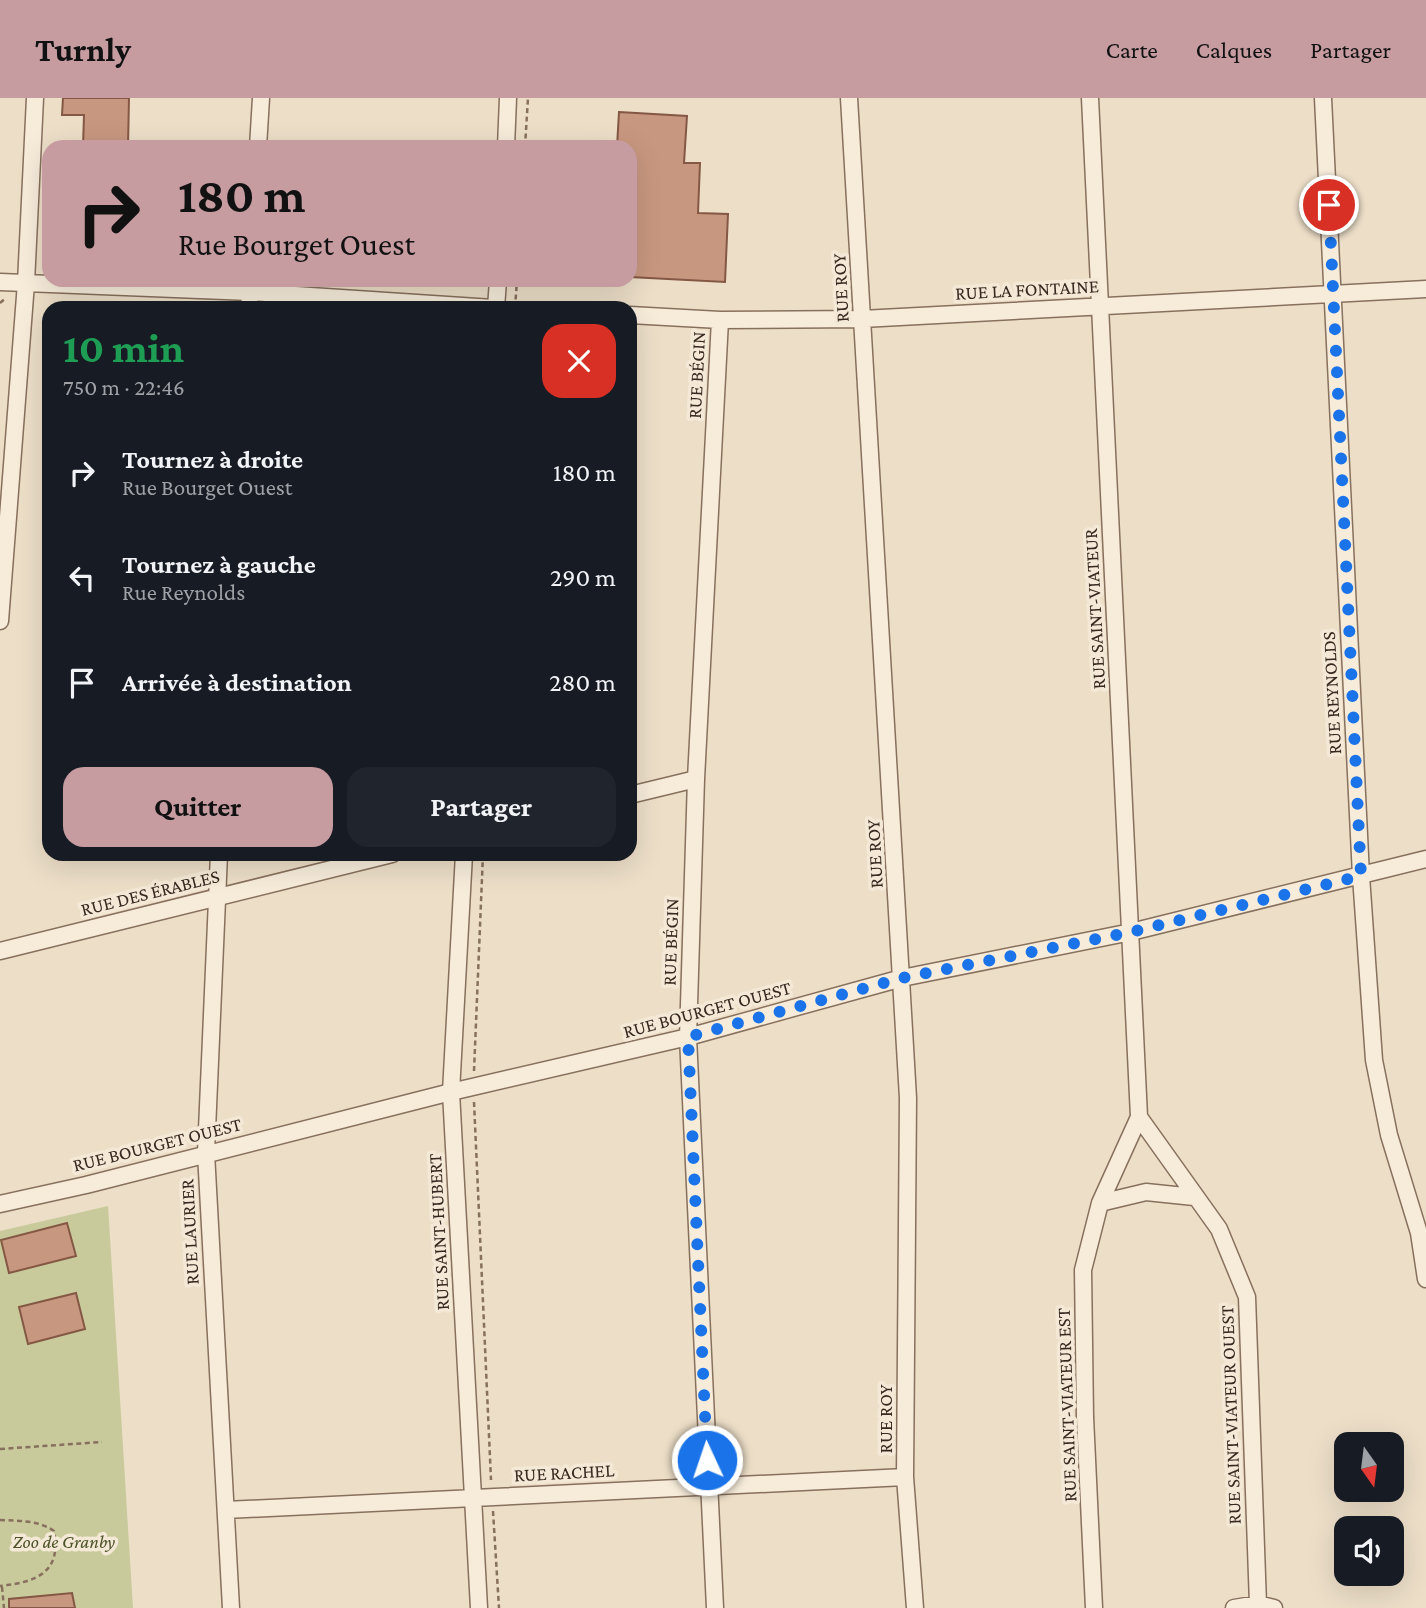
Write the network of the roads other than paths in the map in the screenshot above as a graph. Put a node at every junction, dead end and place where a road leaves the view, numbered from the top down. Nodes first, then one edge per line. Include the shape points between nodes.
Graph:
1 (35, 98) edge
2 (261, 98) edge
3 (508, 98) edge
4 (849, 98) edge
5 (1090, 98) edge
6 (1323, 98) edge
7 (258, 140) edge
8 (506, 140) edge
9 (0, 282) edge
10 (26, 283) junction
11 (42, 284) edge
12 (116, 287) edge
13 (1426, 289) edge
14 (250, 293) edge
15 (1334, 294) junction
16 (381, 301) edge
17 (1100, 307) junction
18 (637, 315) edge
19 (862, 319) junction
20 (720, 320) junction
21 (0, 621) edge
22 (696, 779) junction
23 (637, 793) edge
24 (1426, 859) edge
25 (219, 861) edge
26 (364, 861) edge
27 (464, 861) edge
28 (1361, 876) junction
29 (217, 898) junction
30 (1131, 932) junction
31 (0, 951) edge
32 (902, 978) junction
33 (688, 1037) junction
34 (451, 1092) junction
35 (1139, 1117) junction
36 (206, 1153) junction
37 (1194, 1196) junction
38 (1100, 1203) junction
39 (0, 1204) edge
40 (1426, 1279) edge
41 (905, 1477) junction
42 (708, 1487) junction
43 (473, 1498) junction
44 (226, 1510) junction
45 (1265, 1606) edge
46 (231, 1608) edge
47 (479, 1608) edge
48 (715, 1608) edge
49 (915, 1608) edge
50 (1094, 1608) edge
51 (1234, 1608) edge

1 - 10 street
2 - 7 street
3 - 8 street
4 - 19 street, RUE ROY
5 - 17 street, RUE SAINT-VIATEUR
6 - 15 street, RUE REYNOLDS
9 - 10 street
10 - 11 street
10 - 21 street
12 - 14 street
13 - 15 street, RUE LA FONTAINE
14 - 16 street
15 - 17 street, RUE LA FONTAINE
15 - 28 street, RUE REYNOLDS
17 - 19 street, RUE LA FONTAINE
17 - 30 street, RUE SAINT-VIATEUR
18 - 20 street, RUE LA FONTAINE
19 - 20 street, RUE LA FONTAINE
19 - 32 street, RUE ROY
20 - 22 street, RUE BÉGIN
22 - 23 street
22 - 33 street, RUE BÉGIN
24 - 28 street, RUE BOURGET OUEST
25 - 29 street, RUE LAURIER
26 - 29 street, RUE DES ÉRABLES
27 - 34 street, RUE SAINT-HUBERT
28 - 30 street, RUE BOURGET OUEST
28 - 40 street, RUE REYNOLDS via 1374,1060 1389,1135 1419,1233
29 - 31 street, RUE DES ÉRABLES
29 - 36 street, RUE LAURIER
30 - 32 street, RUE BOURGET OUEST
30 - 35 street, RUE SAINT-VIATEUR
32 - 33 street, RUE BOURGET OUEST
32 - 41 street, RUE ROY via 908,1098
33 - 34 street, RUE BOURGET OUEST
33 - 42 street, RUE BÉGIN
34 - 36 street, RUE BOURGET OUEST
34 - 43 street, RUE SAINT-HUBERT
35 - 37 street, RUE SAINT-VIATEUR OUEST
35 - 38 street, RUE SAINT-VIATEUR EST
36 - 39 street, RUE BOURGET OUEST
36 - 44 street, RUE LAURIER
37 - 38 street via 1146,1192
37 - 45 street, RUE SAINT-VIATEUR OUEST via 1219,1229 1247,1297
38 - 50 street, RUE SAINT-VIATEUR EST via 1083,1270
41 - 42 street, RUE RACHEL
41 - 49 street, RUE ROY
42 - 43 street, RUE RACHEL
42 - 48 street, RUE BÉGIN
43 - 44 street, RUE RACHEL
43 - 47 street, RUE SAINT-HUBERT
44 - 46 street, RUE LAURIER
45 - 51 street

